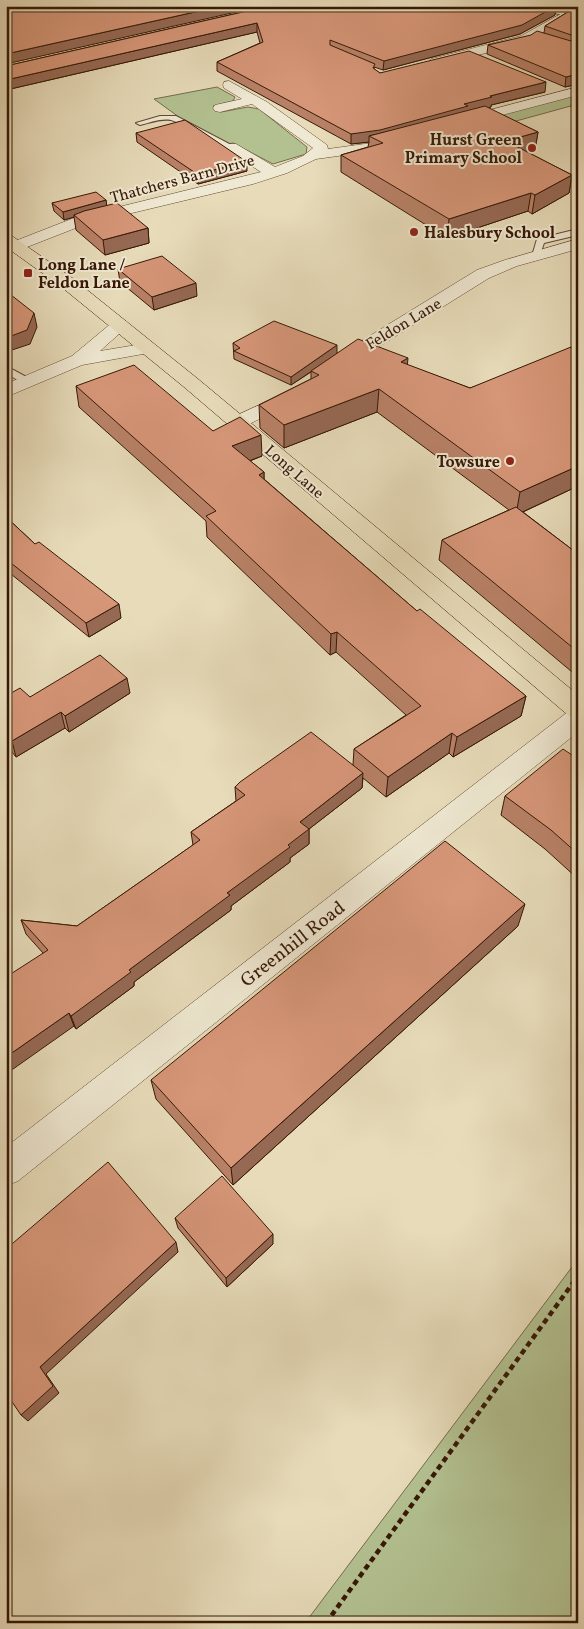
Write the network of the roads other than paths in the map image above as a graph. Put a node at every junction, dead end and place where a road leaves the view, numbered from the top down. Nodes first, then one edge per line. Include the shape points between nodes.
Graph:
1 (532, 6) edge
2 (572, 15) edge
3 (468, 52) junction
4 (486, 60) edge
5 (423, 65) edge
6 (230, 85) dead end
7 (549, 86) dead end
8 (572, 93) edge
9 (254, 100) junction
10 (220, 108) dead end
11 (140, 123) dead end
12 (446, 127) edge
13 (409, 138) edge
14 (231, 147) joint
15 (317, 156) junction
16 (272, 172) junction
17 (577, 242) edge
18 (11, 243) edge
19 (120, 325) junction
20 (148, 348) junction
21 (77, 360) junction
22 (6, 369) edge
23 (324, 374) edge
24 (28, 382) junction
25 (307, 385) edge
26 (6, 391) edge
27 (238, 422) junction
28 (578, 709) edge
29 (578, 718) edge
30 (6, 1169) edge

1 - 2 street
2 - 3 street via 536,36
3 - 4 street
3 - 5 street
6 - 9 street
7 - 8 street
8 - 12 street
9 - 10 street
9 - 15 street via 322,148
11 - 14 lane via 173,118
13 - 15 street, Thatchers Barn Drive
14 - 16 street, Thatchers Barn Drive
15 - 16 street, Thatchers Barn Drive
16 - 18 street, Thatchers Barn Drive via 81,221
17 - 23 street, Feldon Lane via 483,274
18 - 19 main road, Long Lane via 65,280
19 - 20 main road, Long Lane
19 - 21 street
20 - 21 street
20 - 27 main road, Long Lane
21 - 24 street
22 - 24 lane
24 - 26 street
25 - 27 street via 283,402
27 - 28 main road, Long Lane
29 - 30 street, Greenhill Road

